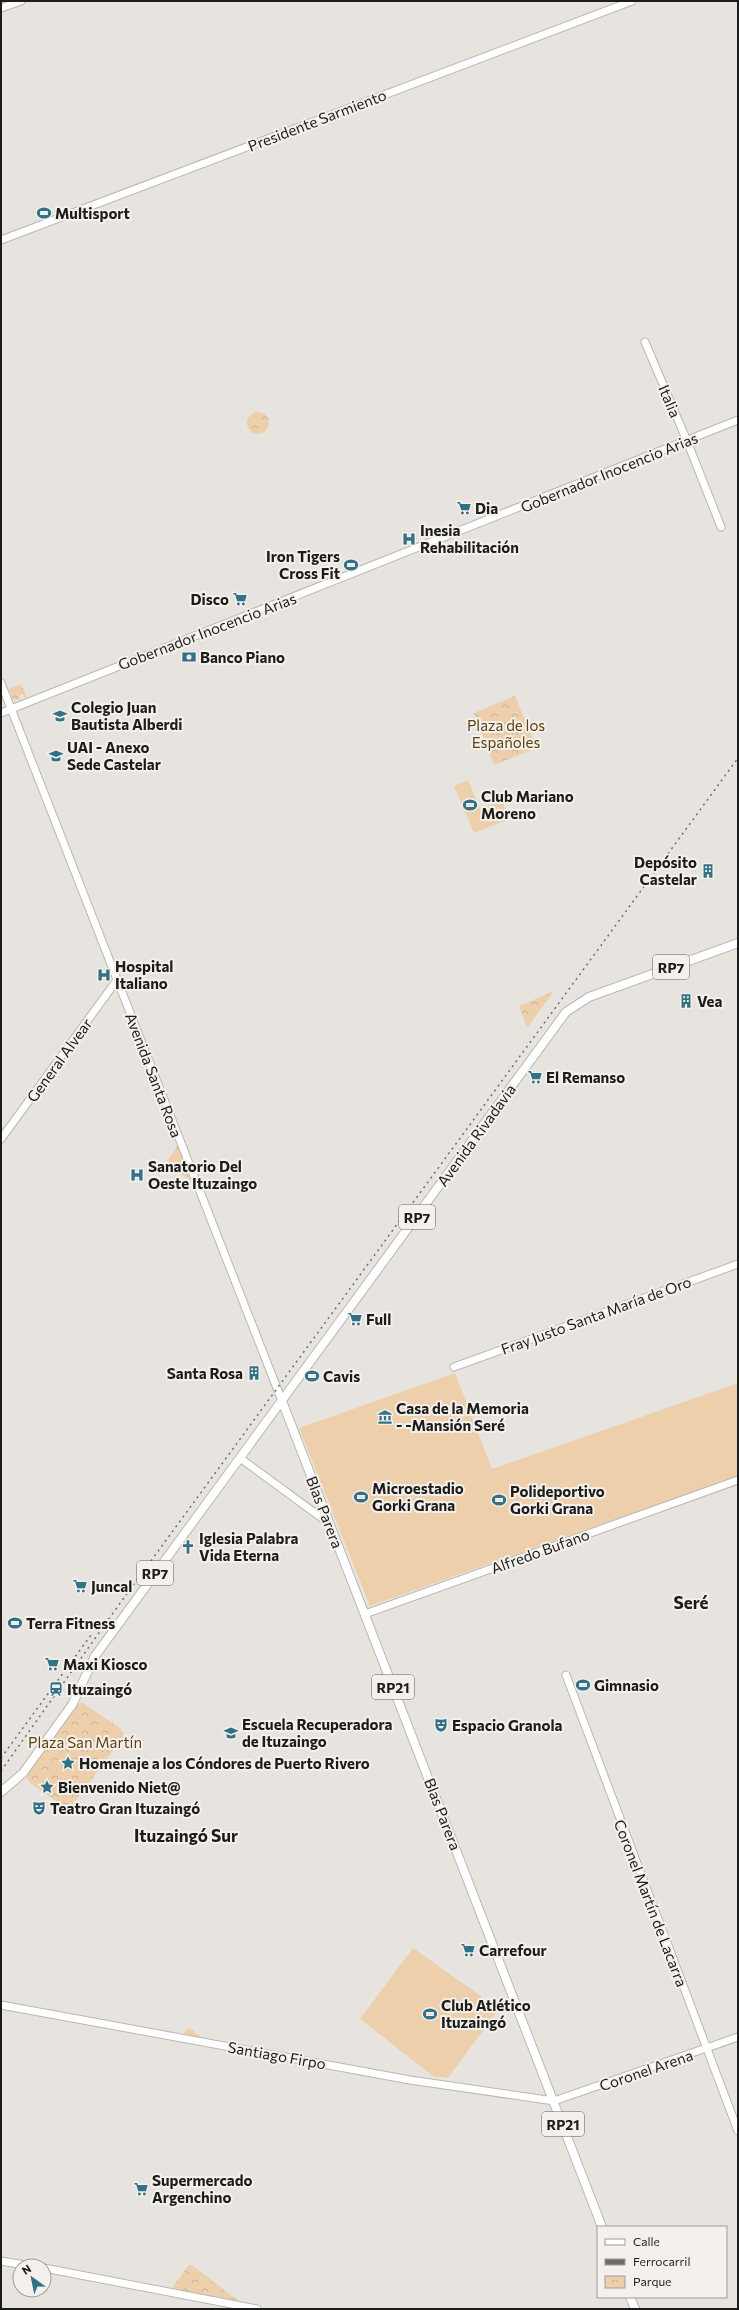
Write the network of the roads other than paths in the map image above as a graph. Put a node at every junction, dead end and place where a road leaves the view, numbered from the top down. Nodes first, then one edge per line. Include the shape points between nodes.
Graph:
1 (20, 1) edge
2 (632, 1) edge
3 (1, 8) edge
4 (1, 240) edge
5 (645, 342) dead end
6 (738, 420) edge
7 (687, 441) junction
8 (720, 527) dead end
9 (1, 683) edge
10 (11, 708) junction
11 (1, 713) edge
12 (738, 943) edge
13 (117, 980) junction
14 (1, 1139) edge
15 (738, 1264) edge
16 (454, 1367) dead end
17 (282, 1400) junction
18 (240, 1458) junction
19 (738, 1480) edge
20 (330, 1524) junction
21 (365, 1614) junction
22 (566, 1675) dead end
23 (1, 1792) edge
24 (1, 2005) edge
25 (738, 2037) edge
26 (707, 2048) junction
27 (554, 2101) junction
28 (738, 2130) edge
29 (602, 2226) edge
30 (1, 2261) edge
31 (12, 2263) edge
32 (52, 2270) edge
33 (630, 2298) edge
34 (257, 2309) edge
35 (635, 2309) edge

1 - 3 street
2 - 4 street, Presidente Sarmiento
5 - 7 street, Italia
6 - 7 street, Gobernador Inocencio Arias
7 - 8 street, Italia
7 - 10 street, Gobernador Inocencio Arias
9 - 10 street, Avenida Santa Rosa
10 - 11 street, Gobernador Inocencio Arias
10 - 13 street, Avenida Santa Rosa
12 - 17 main road, Avenida Rivadavia / RP7 via 589,997 572,1006
13 - 14 street, General Alvear
13 - 17 street, Avenida Santa Rosa
15 - 16 street, Fray Justo Santa María de Oro
17 - 18 main road, RP7
17 - 20 main road, Blas Parera / RP21
18 - 20 street
18 - 23 main road, RP7 via 95,1656 69,1710 23,1774
19 - 21 street, Alfredo Bufano
20 - 21 main road, Blas Parera / RP21
21 - 27 main road, Blas Parera / RP21
22 - 26 street, Coronel Martín de Lacarra
24 - 27 street, Santiago Firpo via 410,2080
25 - 26 street, Coronel Arena
26 - 27 street, Coronel Arena
26 - 28 street, Coronel Martín de Lacarra
27 - 29 main road, Blas Parera / RP21
30 - 31 street
32 - 34 street
33 - 35 main road

